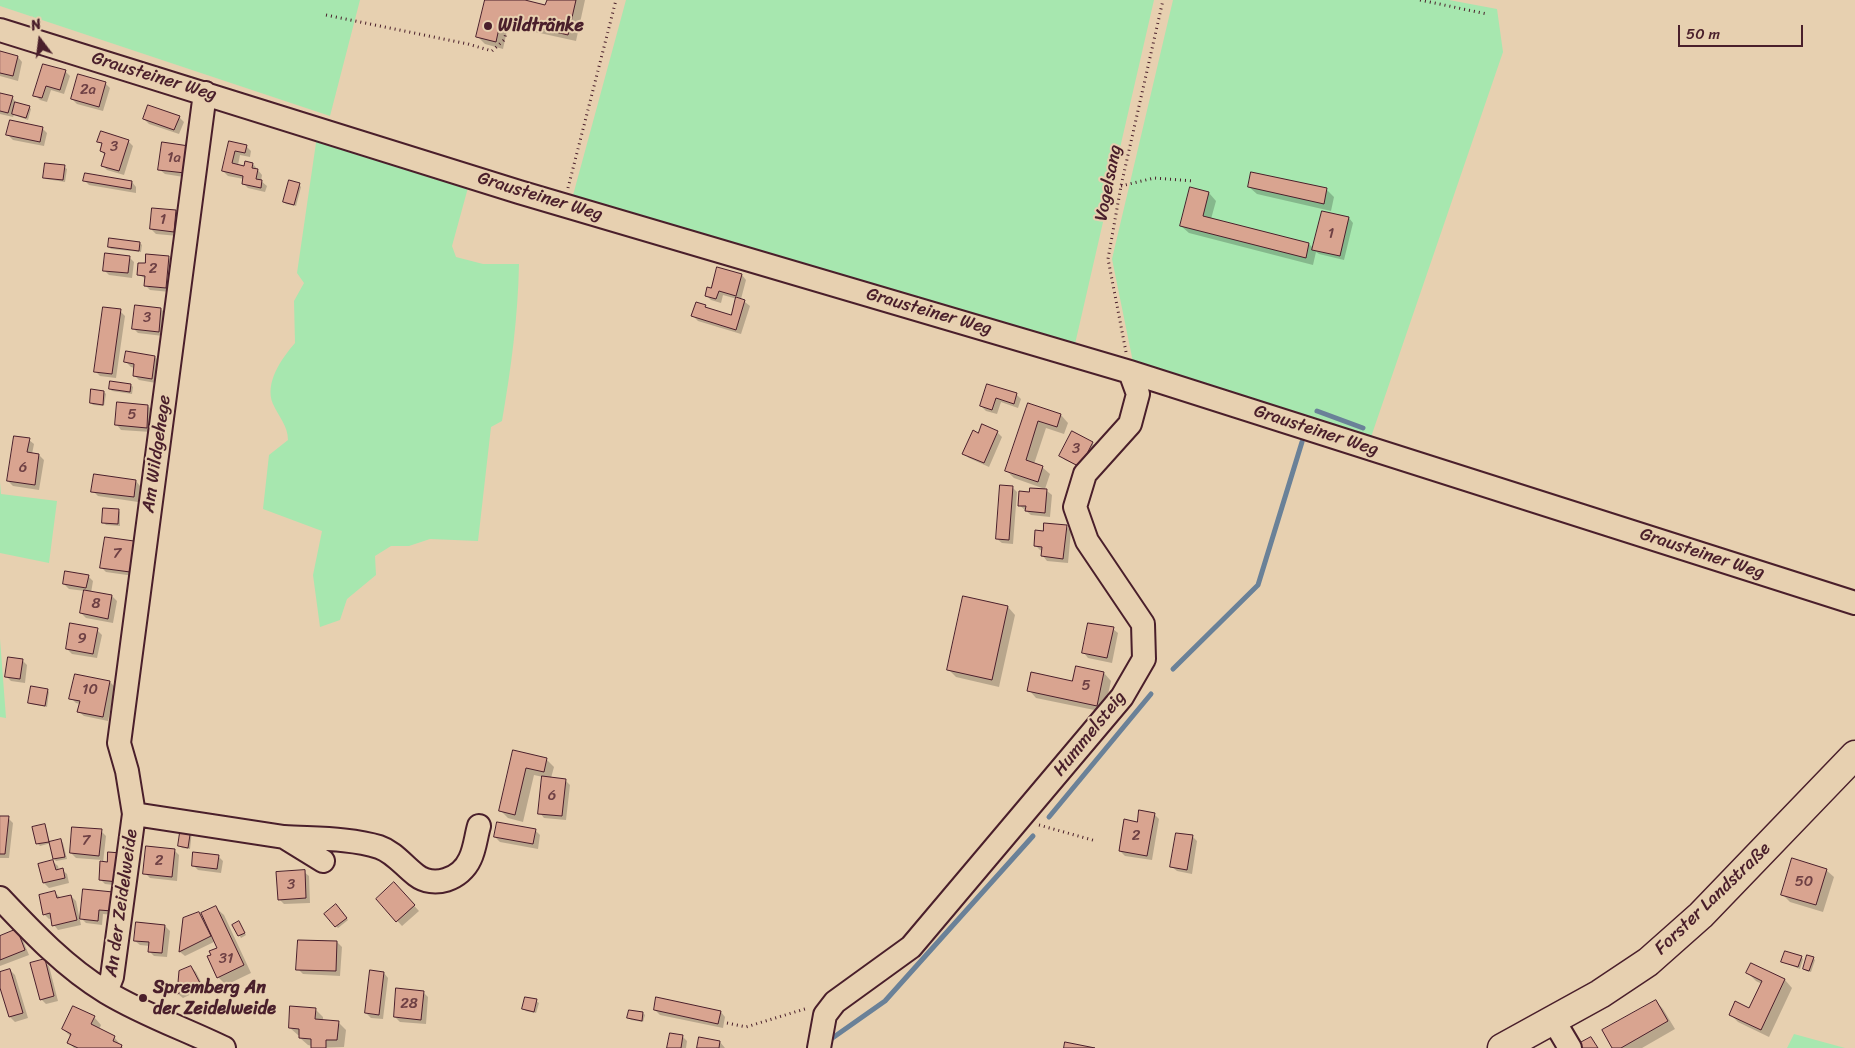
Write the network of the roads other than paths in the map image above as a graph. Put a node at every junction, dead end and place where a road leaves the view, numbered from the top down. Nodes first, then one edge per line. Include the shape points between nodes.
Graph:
1 (0, 30) edge
2 (205, 93) junction
3 (1130, 372) junction
4 (1855, 602) edge
5 (1855, 755) edge
6 (134, 814) junction
7 (479, 826) dead end
8 (284, 837) junction
9 (323, 861) dead end
10 (0, 898) edge
11 (106, 992) junction
12 (1554, 1021) junction
13 (224, 1048) edge
14 (819, 1048) edge
15 (1502, 1048) edge
16 (1570, 1048) edge

1 - 2 street, Grausteiner Weg
2 - 3 street, Grausteiner Weg via 564,205
2 - 6 street, Am Wildgehege via 119,743
3 - 4 street, Grausteiner Weg
3 - 14 street, Hummelsteig via 1138,394 1130,424 1085,474 1075,508 1087,541 1143,624 1144,659 1122,696 911,946 836,1002 825,1015
5 - 12 main road, Forster Landstraße via 1701,914 1648,962
6 - 8 street, An der Zeidelweide
6 - 11 street, An der Zeidelweide via 112,978
7 - 8 street, An der Zeidelweide via 470,860 452,878 440,882 417,876 381,848
8 - 9 street, An der Zeidelweide
10 - 11 street via 57,956
11 - 13 street
12 - 15 main road, Forster Landstraße
12 - 16 street

